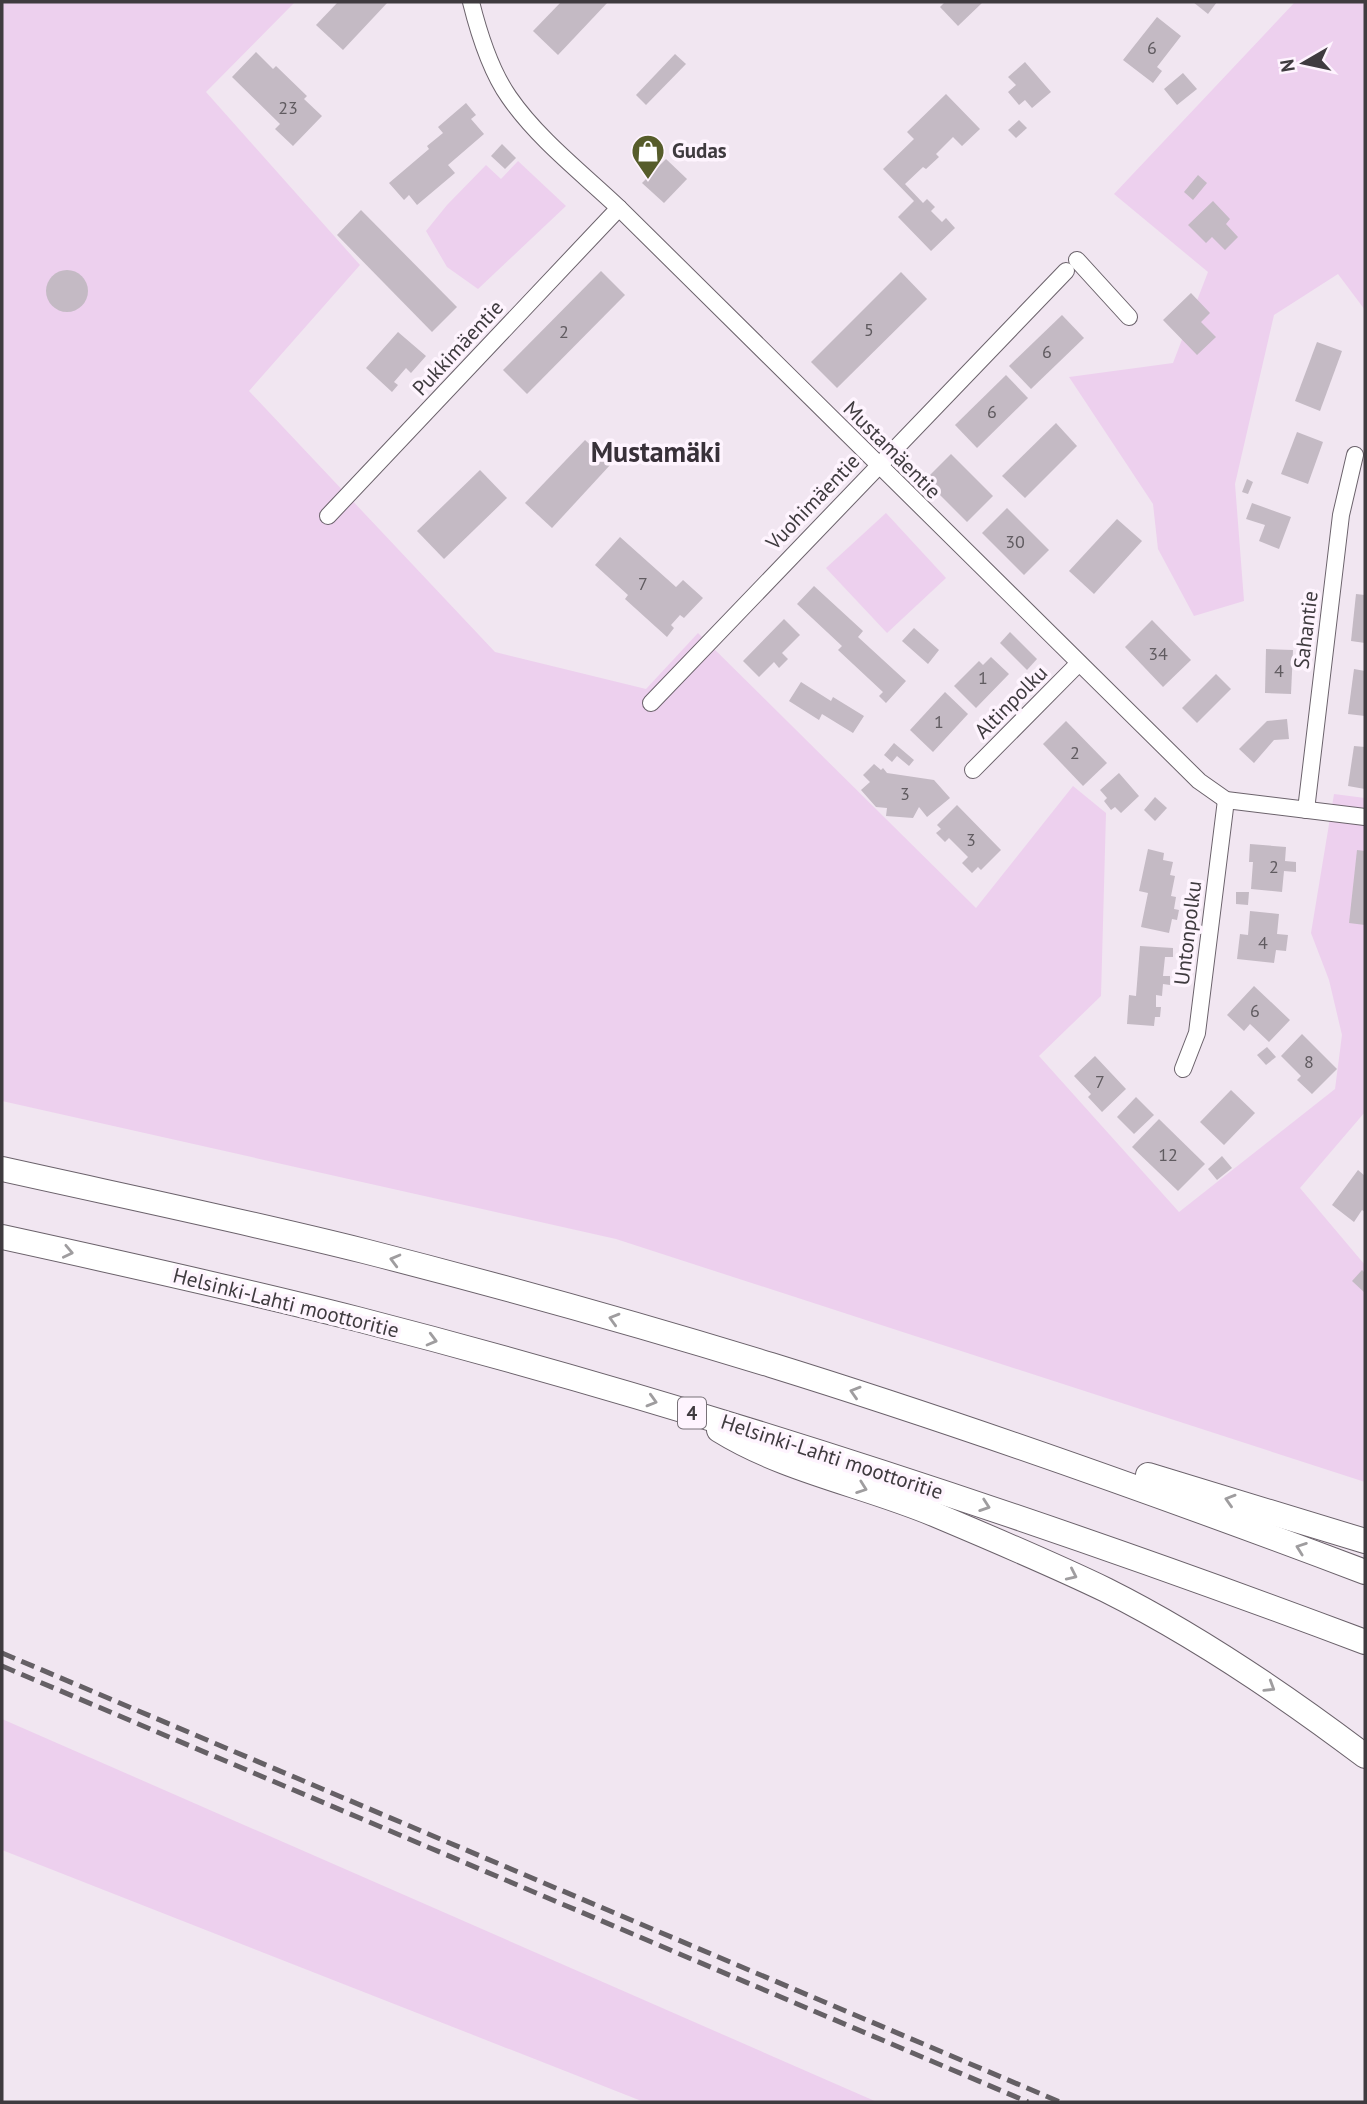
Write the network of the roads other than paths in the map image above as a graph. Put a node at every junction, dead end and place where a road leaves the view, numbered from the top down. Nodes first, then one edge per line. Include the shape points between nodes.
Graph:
1 (471, 2) edge
2 (619, 208) junction
3 (1129, 317) dead end
4 (1355, 455) dead end
5 (877, 465) junction
6 (328, 516) dead end
7 (1079, 663) junction
8 (651, 703) dead end
9 (973, 770) dead end
10 (1226, 800) junction
11 (1306, 810) junction
12 (1365, 817) edge
13 (1183, 1069) dead end
14 (2, 1169) edge
15 (2, 1237) edge
16 (894, 1404) junction
17 (689, 1412) junction
18 (1365, 1541) edge
19 (1365, 1572) edge
20 (1365, 1642) edge
21 (1365, 1756) edge

1 - 2 street, Mustamäentie via 489,59 508,95 534,128
2 - 5 street, Mustamäentie
2 - 6 street, Pukkimäentie
3 - 5 street, Vuohimäentie via 1071,266
4 - 11 street, Sahantie via 1341,515
5 - 7 street, Mustamäentie
5 - 8 street, Vuohimäentie
7 - 9 street, Altinpolku
7 - 10 street, Mustamäentie via 1199,781
10 - 11 street, Mustamäentie
10 - 13 street, Untonpolku via 1198,1033
11 - 12 street, Mustamäentie
16 -> 14 highway via 617,1320 365,1251
15 -> 17 highway, Helsinki-Lahti moottoritie / 4 via 357,1319
18 -> 16 highway
19 -> 16 highway
17 -> 20 highway, Helsinki-Lahti moottoritie / 4 via 878,1470 1167,1568
17 -> 21 highway via 748,1449 927,1511 1108,1591 1278,1691

